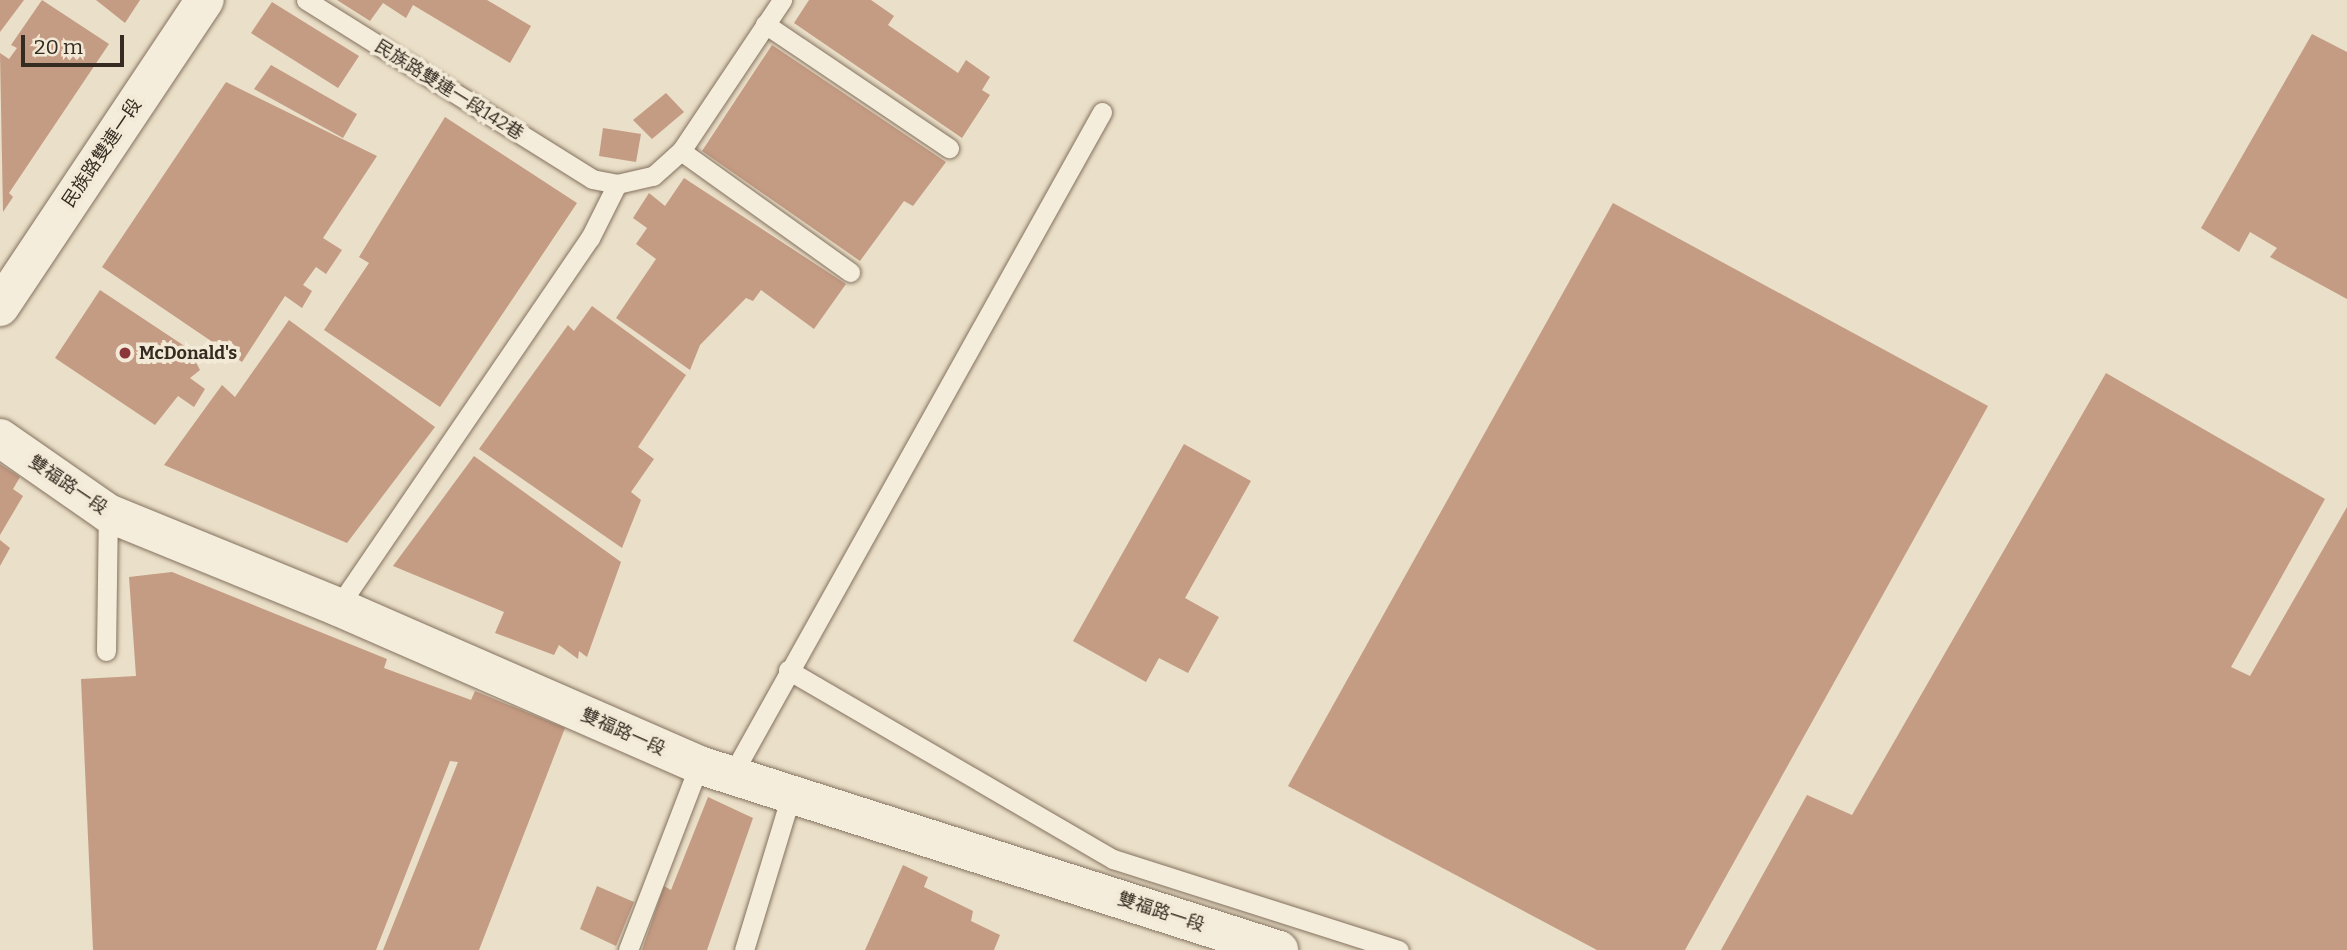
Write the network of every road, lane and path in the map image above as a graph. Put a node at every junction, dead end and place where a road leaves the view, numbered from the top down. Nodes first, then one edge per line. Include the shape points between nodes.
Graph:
1 (205, 0) edge
2 (306, 0) edge
3 (782, 0) edge
4 (765, 24) junction
5 (1102, 112) dead end
6 (949, 148) dead end
7 (681, 151) junction
8 (617, 184) junction
9 (849, 272) dead end
10 (0, 307) edge
11 (0, 438) edge
12 (108, 513) junction
13 (338, 607) junction
14 (106, 651) dead end
15 (788, 670) junction
16 (716, 769) junction
17 (791, 795) junction
18 (628, 950) edge
19 (744, 950) edge
20 (1279, 950) edge
21 (1399, 950) edge

1 - 10 street, 民族路雙連一段
2 - 8 lane, 民族路雙連一段142巷 via 592,180
3 - 4 lane
4 - 6 lane
4 - 7 lane
5 - 15 lane
7 - 8 lane via 653,176
7 - 9 lane
8 - 13 lane via 590,238
11 - 12 street, 雙福路一段
12 - 13 street, 雙福路一段
12 - 14 lane
13 - 16 street, 雙福路一段
15 - 16 lane
15 - 21 lane via 1113,859
16 - 17 street, 雙福路一段
16 - 18 lane
17 - 19 lane
17 - 20 street, 雙福路一段

